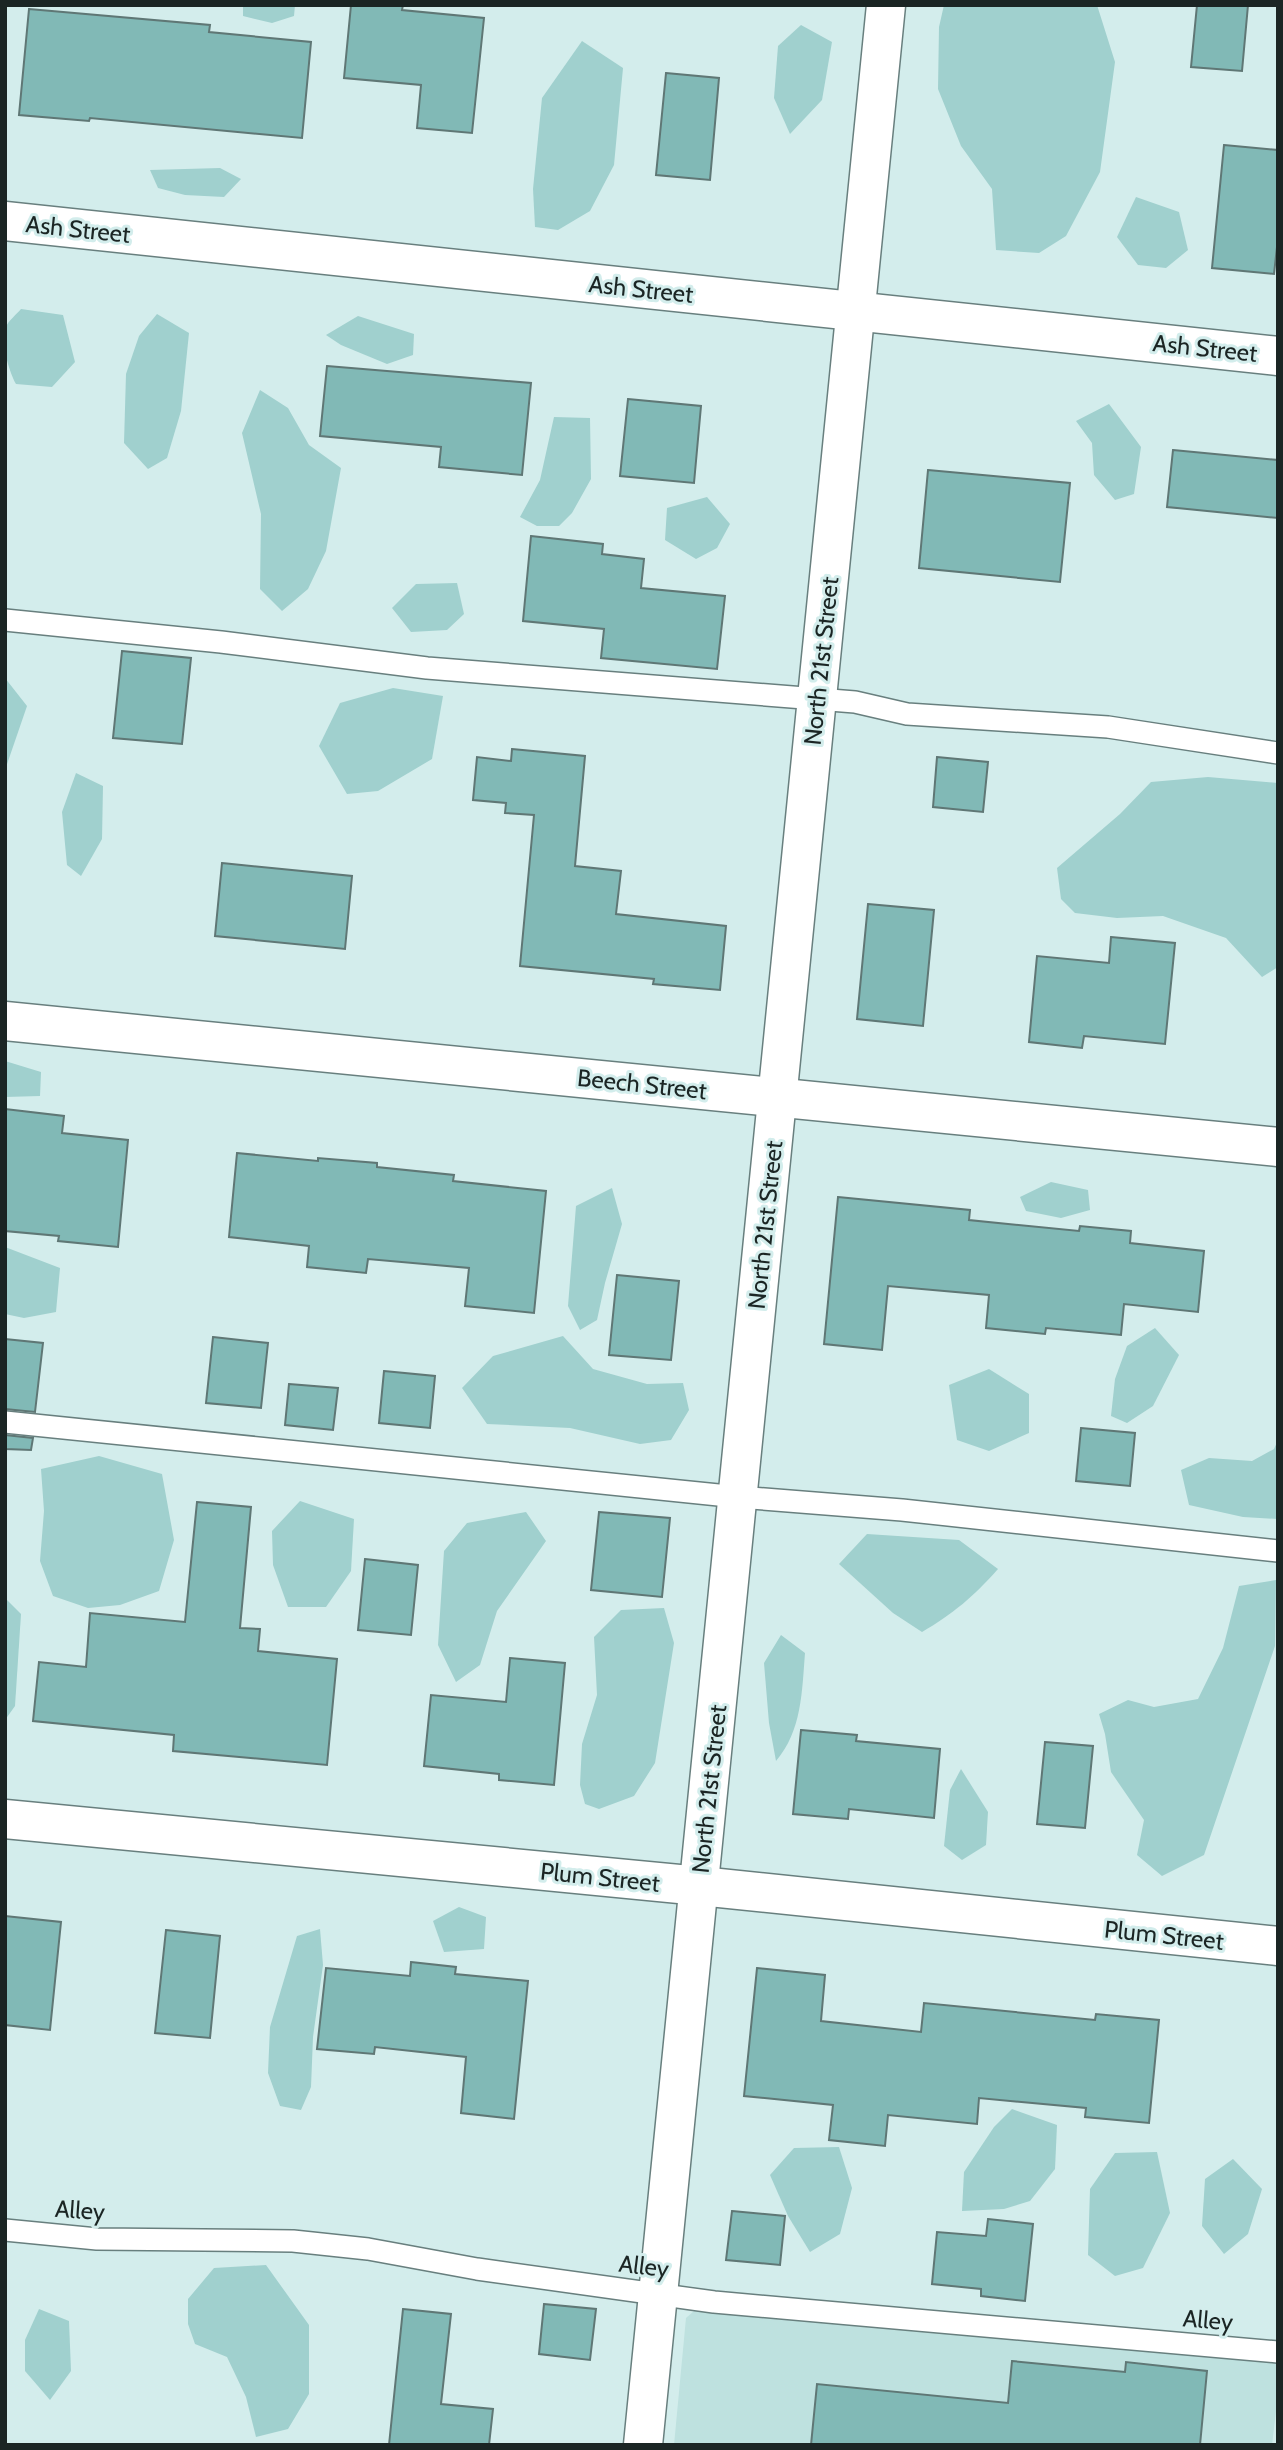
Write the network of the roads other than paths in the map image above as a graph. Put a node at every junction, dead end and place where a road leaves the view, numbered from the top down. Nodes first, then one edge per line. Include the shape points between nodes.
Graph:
1 (886, 5) edge
2 (5, 222) edge
3 (856, 311) junction
4 (1278, 356) edge
5 (5, 620) edge
6 (817, 699) junction
7 (1278, 753) edge
8 (5, 1021) edge
9 (778, 1098) junction
10 (1278, 1147) edge
11 (5, 1422) edge
12 (738, 1497) junction
13 (1278, 1551) edge
14 (5, 1819) edge
15 (700, 1886) junction
16 (1278, 1946) edge
17 (5, 2230) edge
18 (658, 2294) junction
19 (1278, 2352) edge
20 (643, 2445) edge

1 - 3 street, North 21st Street
2 - 3 street, Ash Street
3 - 4 street, Ash Street
3 - 6 street, North 21st Street
5 - 6 lane via 427,668
6 - 7 lane via 907,714 1108,727
6 - 9 street, North 21st Street
8 - 9 street, Beech Street
9 - 10 street, Beech Street
9 - 12 street, North 21st Street
11 - 12 lane
12 - 13 lane
12 - 15 street, North 21st Street
14 - 15 street, Plum Street
15 - 16 street, Plum Street
15 - 18 street, North 21st Street
17 - 18 lane, Alley via 97,2238 306,2242
18 - 19 lane, Alley
18 - 20 street, North 21st Street

